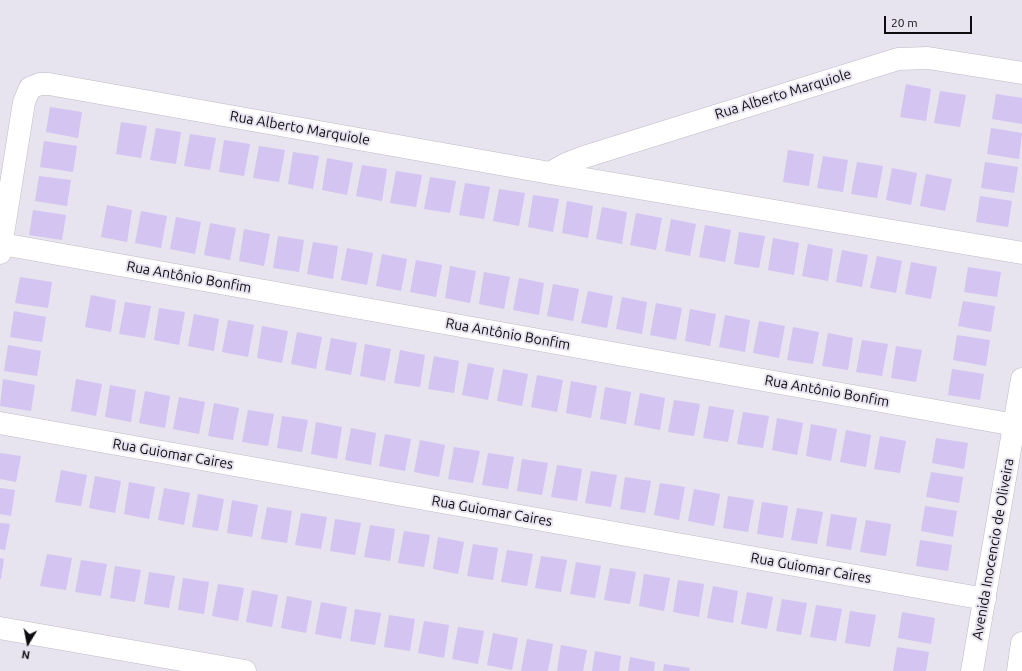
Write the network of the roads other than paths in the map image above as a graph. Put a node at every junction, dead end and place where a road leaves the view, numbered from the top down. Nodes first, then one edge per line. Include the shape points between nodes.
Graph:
1 (1022, 73) edge
2 (550, 173) junction
3 (1, 248) edge
4 (1022, 254) edge
5 (1022, 379) edge
6 (0, 423) edge
7 (1015, 425) junction
8 (984, 599) junction
9 (0, 628) edge
10 (1022, 643) edge
11 (245, 671) edge
12 (972, 671) edge
13 (1018, 671) edge

1 - 2 street, Rua Alberto Marquiole via 928,58 898,59 584,157
2 - 3 street, Rua Alberto Marquiole via 40,84 30,88 24,102
2 - 4 street, Rua Alberto Marquiole
3 - 7 street, Rua Antônio Bonfim
5 - 7 street, Avenida Inocencio de Oliveira
6 - 8 street, Rua Guiomar Caires
7 - 8 street, Avenida Inocencio de Oliveira
8 - 12 street, Avenida Inocencio de Oliveira
9 - 11 street
10 - 13 street

